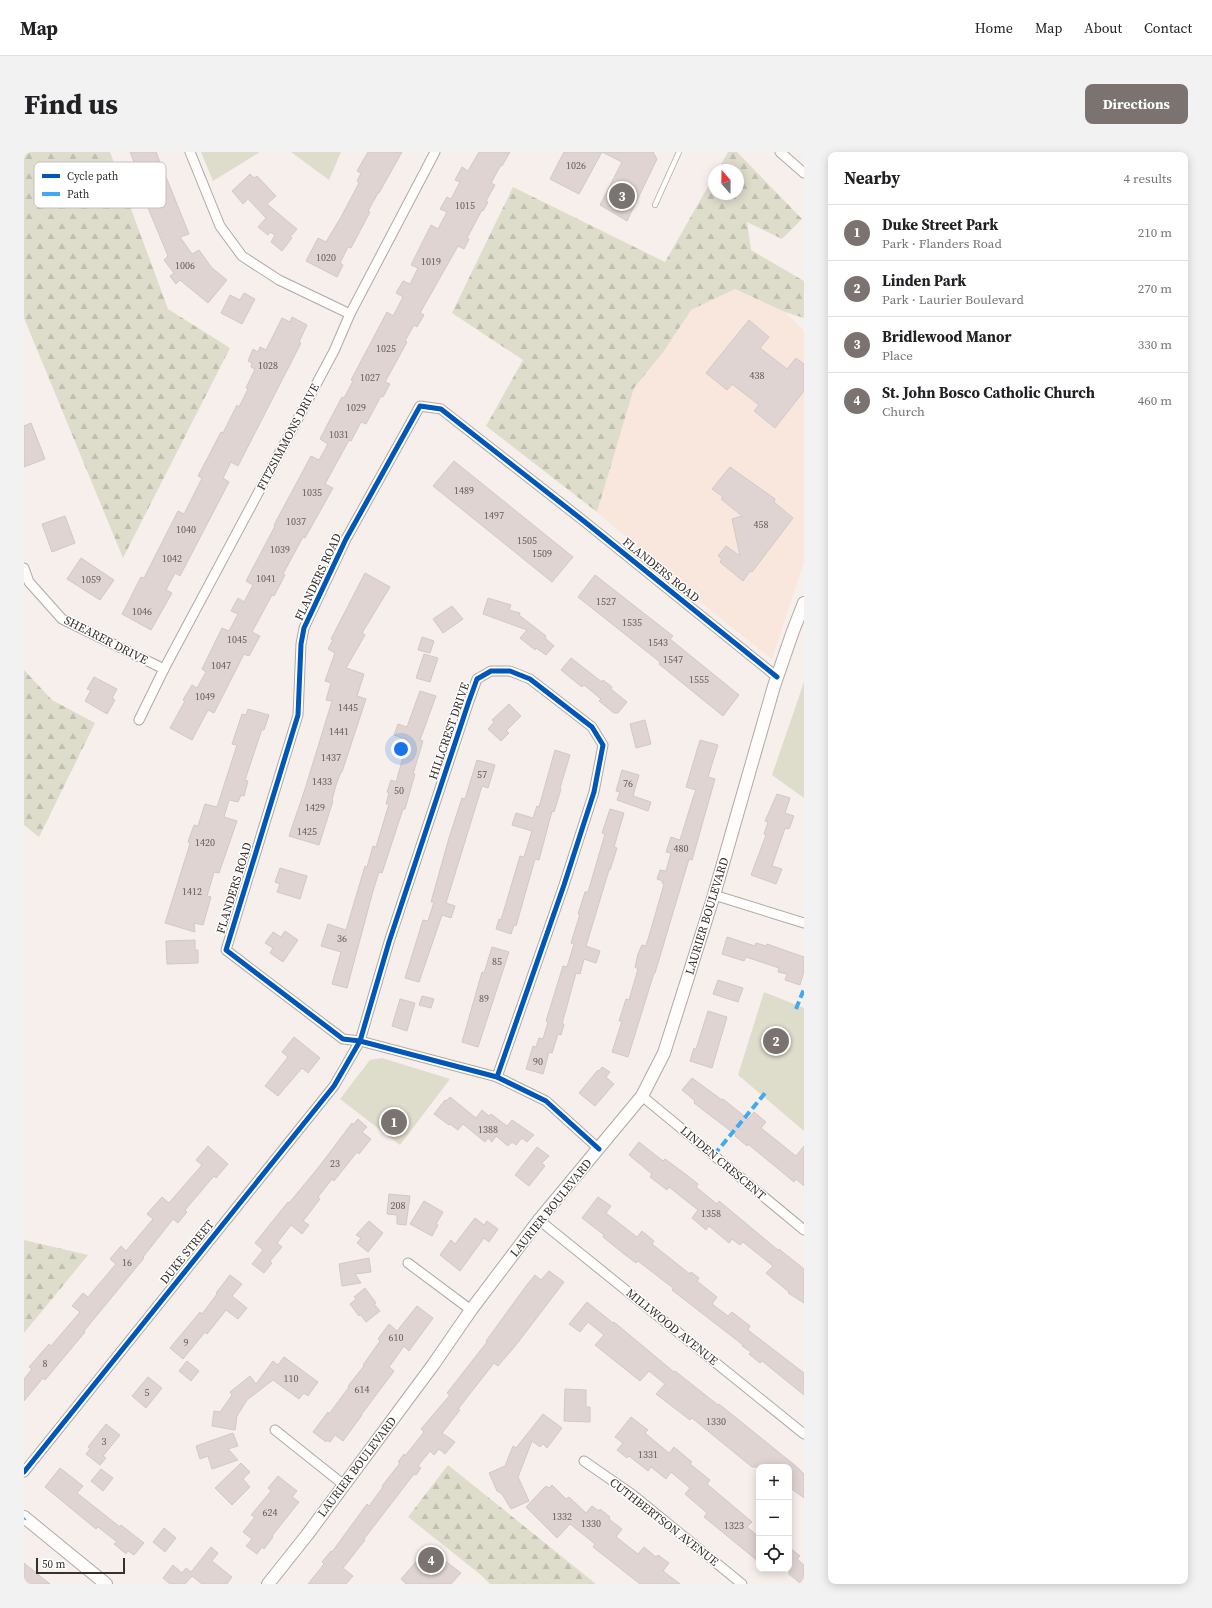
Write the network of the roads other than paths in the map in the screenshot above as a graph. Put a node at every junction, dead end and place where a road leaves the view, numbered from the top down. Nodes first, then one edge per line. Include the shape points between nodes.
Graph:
1 (190, 152) edge
2 (436, 152) edge
3 (679, 152) edge
4 (780, 152) edge
5 (804, 173) edge
6 (655, 205) dead end
7 (350, 314) junction
8 (24, 568) edge
9 (804, 603) edge
10 (164, 669) junction
11 (777, 677) junction
12 (139, 720) dead end
13 (714, 894) junction
14 (804, 923) edge
15 (360, 1041) junction
16 (497, 1077) junction
17 (642, 1096) junction
18 (599, 1149) junction
19 (539, 1220) junction
20 (804, 1230) edge
21 (408, 1263) dead end
22 (471, 1310) junction
23 (275, 1430) dead end
24 (804, 1434) edge
25 (584, 1461) dead end
26 (24, 1472) edge
27 (344, 1485) junction
28 (24, 1517) edge
29 (106, 1584) edge
30 (268, 1584) edge
31 (742, 1584) edge

1 - 7 street via 220,226 242,256 279,280
2 - 7 street, FITZSIMMONS DRIVE
3 - 6 lane
4 - 5 street
7 - 10 street, FITZSIMMONS DRIVE via 334,351
8 - 10 street, SHEARER DRIVE via 29,582 62,619
9 - 11 street, LAURIER BOULEVARD
10 - 12 street, FITZSIMMONS DRIVE
11 - 13 street, LAURIER BOULEVARD
11 - 15 street, FLANDERS ROAD via 441,409 420,406 346,540 304,628 298,715 226,950 343,1039
13 - 14 street
13 - 17 street, LAURIER BOULEVARD via 664,1053
15 - 16 street, FLANDERS ROAD
15 - 16 street, HILLCREST DRIVE via 389,942 468,701 477,679 491,671 510,671 530,679 592,727 603,745 594,792
15 - 26 street, DUKE STREET via 334,1086
16 - 18 street, FLANDERS ROAD via 546,1101
17 - 18 street, LAURIER BOULEVARD
17 - 20 street, LINDEN CRESCENT
18 - 19 street, LAURIER BOULEVARD
19 - 22 street, LAURIER BOULEVARD
19 - 24 street, MILLWOOD AVENUE
21 - 22 street
22 - 27 street, LAURIER BOULEVARD via 434,1365
23 - 27 street
25 - 31 street, CUTHBERTSON AVENUE via 633,1495
27 - 30 street, LAURIER BOULEVARD
28 - 29 street

